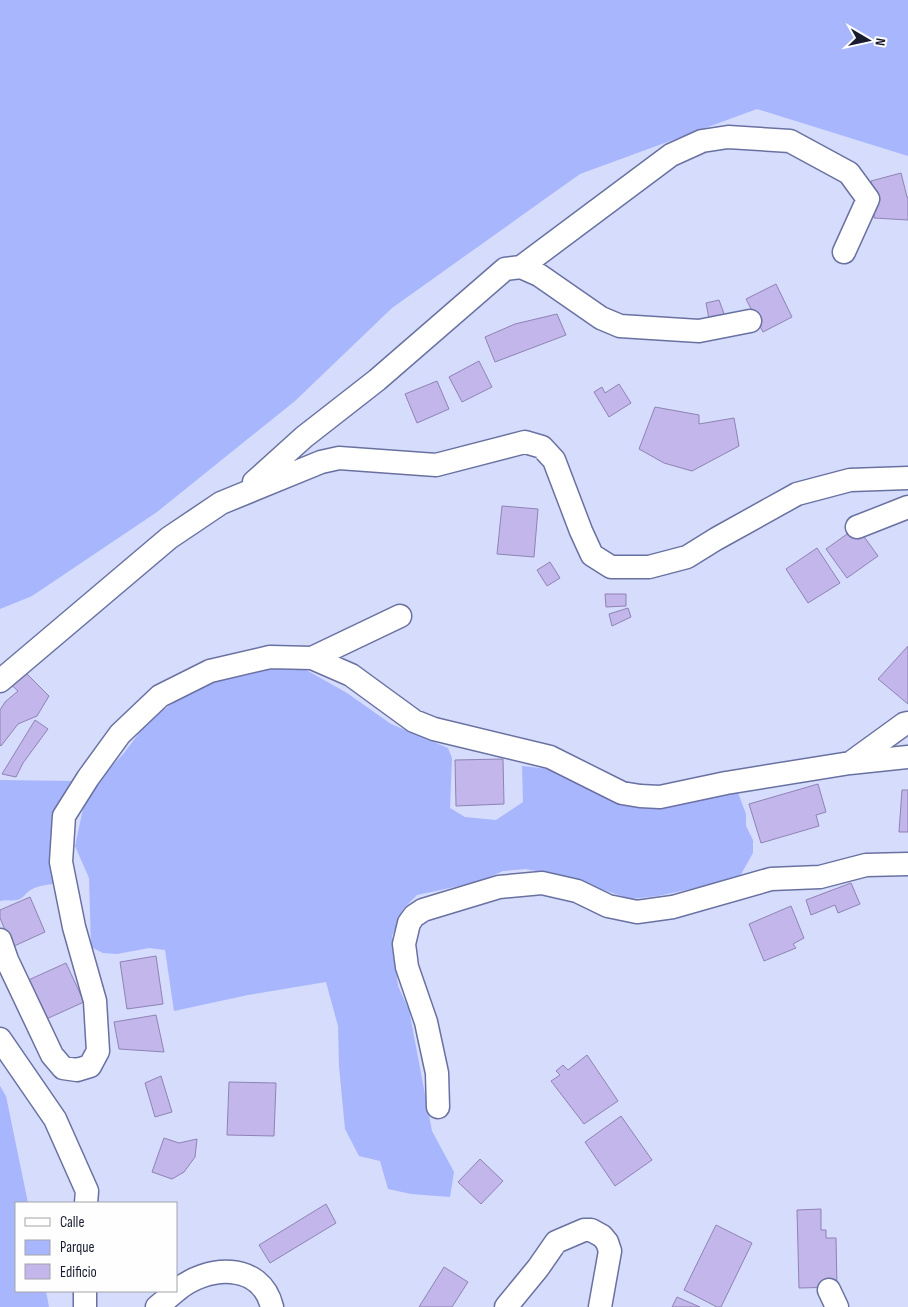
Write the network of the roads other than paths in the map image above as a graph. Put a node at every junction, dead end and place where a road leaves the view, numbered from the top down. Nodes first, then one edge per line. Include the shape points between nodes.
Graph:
1 (844, 252) dead end
2 (521, 267) junction
3 (750, 321) dead end
4 (908, 478) edge
5 (242, 493) junction
6 (908, 507) edge
7 (857, 527) dead end
8 (400, 616) dead end
9 (312, 658) junction
10 (0, 681) edge
11 (908, 723) edge
12 (908, 757) edge
13 (850, 763) junction
14 (908, 864) edge
15 (0, 940) edge
16 (0, 1039) edge
17 (438, 1107) dead end
18 (86, 1202) edge
19 (178, 1290) edge
20 (85, 1292) edge
21 (175, 1292) edge
22 (85, 1307) edge
23 (157, 1307) edge
24 (272, 1307) edge
25 (506, 1307) edge
26 (600, 1307) edge

1 - 2 street via 868,199 849,173 790,141 728,137 702,141 671,155
2 - 3 street via 539,275 601,318 620,326 699,331
2 - 5 street via 504,269
4 - 5 street via 850,480 797,494 687,558 649,567 611,567 592,555 554,460 542,447 525,442 436,465 339,458
5 - 10 street via 221,503 169,538
6 - 7 street
8 - 9 street
9 - 13 street via 351,675 414,721 434,729 550,757 622,794 660,798 726,783
9 - 15 street via 270,657 210,672 160,696 120,734 64,816 61,862 74,927 95,1001 98,1052 90,1066 76,1070 63,1068 52,1055
11 - 13 street
12 - 13 street
14 - 17 street via 866,865 820,877 771,879 673,907 636,912 608,906 577,890 542,883 499,887 423,910 409,923 404,944 407,967 426,1022 437,1073
16 - 18 street via 55,1118 87,1191
19 - 24 street via 201,1276 237,1273 261,1285
20 - 22 street
21 - 23 street
25 - 26 street via 556,1242 584,1230 597,1232 610,1250

